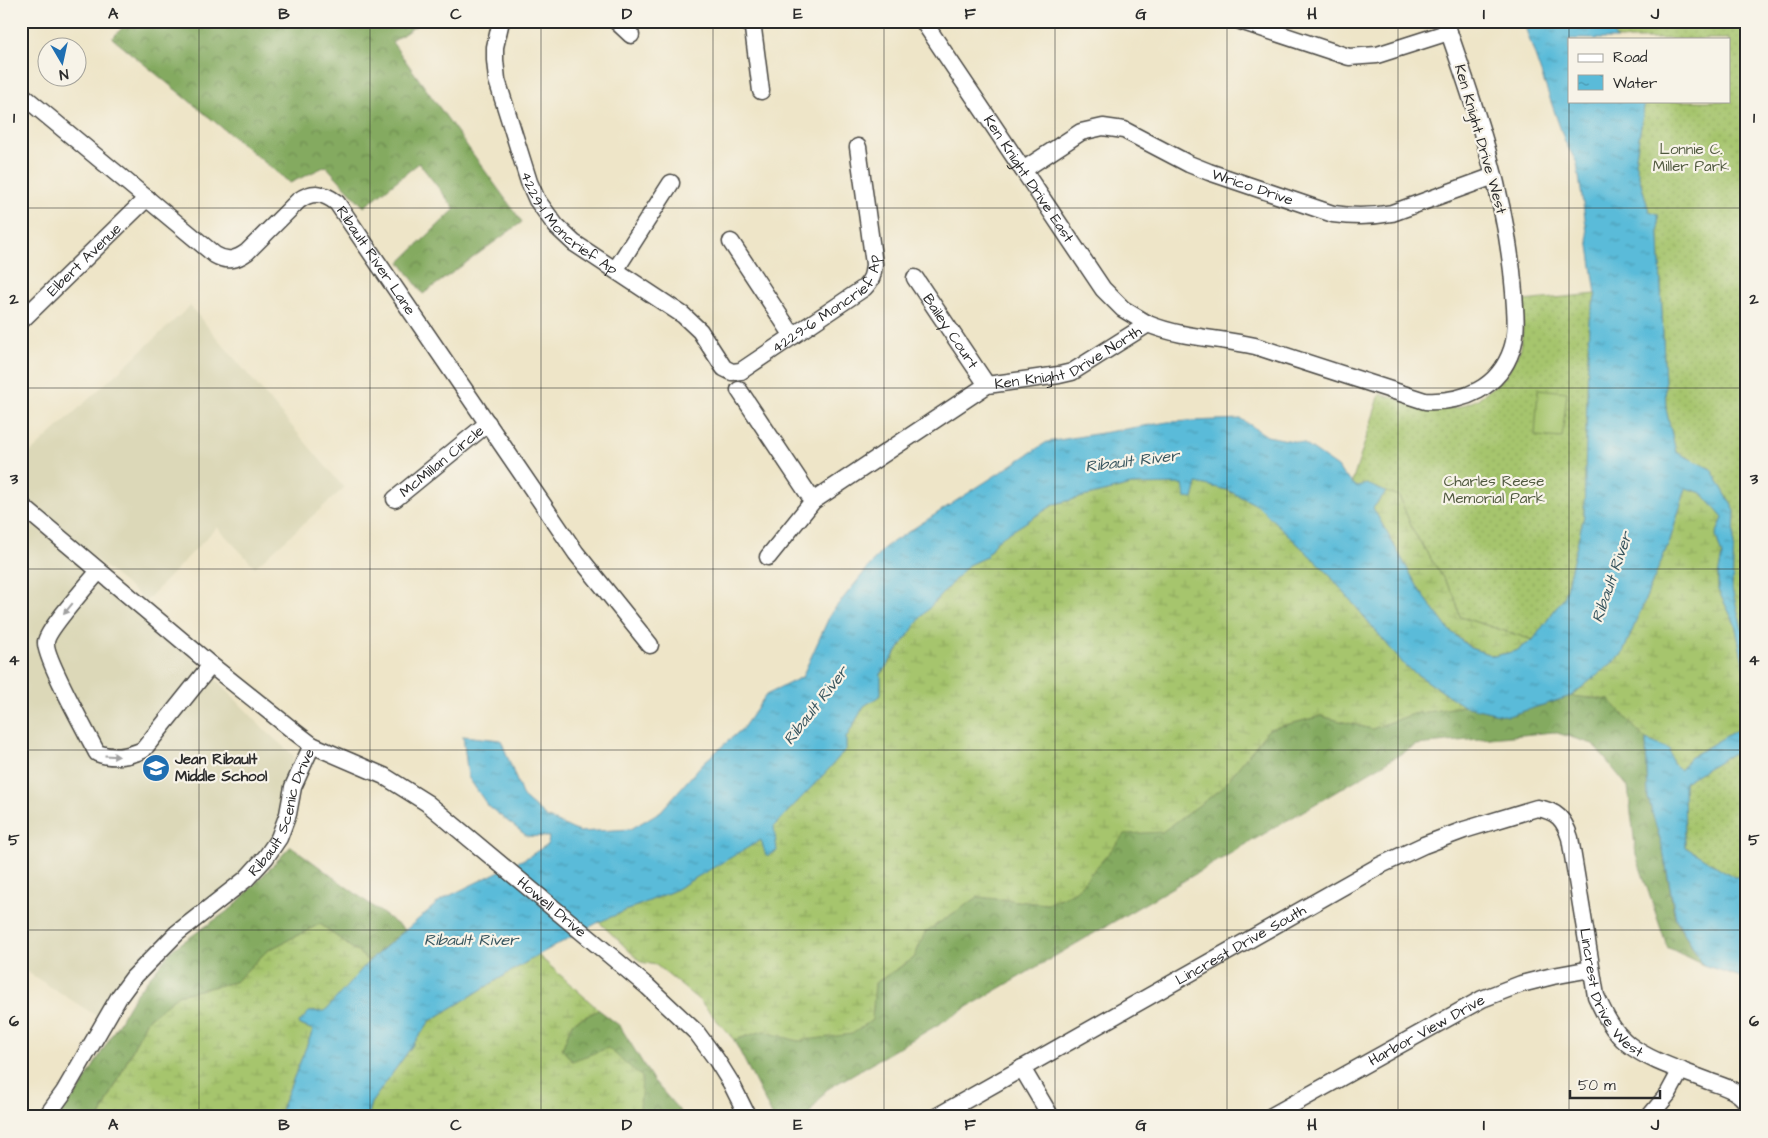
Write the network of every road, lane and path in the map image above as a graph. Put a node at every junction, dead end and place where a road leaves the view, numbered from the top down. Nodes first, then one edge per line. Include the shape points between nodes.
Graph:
1 (501, 21) edge
2 (616, 21) edge
3 (752, 21) edge
4 (923, 21) edge
5 (1240, 21) edge
6 (1447, 26) edge
7 (631, 35) dead end
8 (761, 91) dead end
9 (21, 94) edge
10 (858, 147) dead end
11 (1023, 170) junction
12 (1494, 176) junction
13 (671, 183) dead end
14 (146, 198) junction
15 (731, 242) dead end
16 (616, 269) junction
17 (915, 278) dead end
18 (21, 321) edge
19 (1148, 324) junction
20 (793, 336) junction
21 (732, 372) joint
22 (987, 385) junction
23 (739, 390) dead end
24 (1474, 393) joint
25 (488, 424) junction
26 (395, 499) dead end
27 (813, 501) junction
28 (21, 505) edge
29 (768, 557) dead end
30 (99, 571) junction
31 (650, 645) dead end
32 (212, 665) junction
33 (312, 744) junction
34 (1558, 816) joint
35 (1591, 969) junction
36 (1022, 1068) junction
37 (1680, 1070) junction
38 (1747, 1103) edge
39 (46, 1117) edge
40 (748, 1117) edge
41 (936, 1117) edge
42 (1051, 1117) edge
43 (1270, 1117) edge
44 (1649, 1117) edge

1 - 16 street, 4229-1 Moncrief Ap via 495,47 497,80 537,200 574,243
2 - 7 street
3 - 8 street
4 - 11 street, Ken Knight Drive East
5 - 6 street via 1350,57 1383,54
6 - 12 street, Ken Knight Drive West
9 - 14 street, Ribault River Lane
10 - 20 street, 4229-6 Moncrief Ap via 873,275 864,288
11 - 12 street, Wrico Drive via 1081,132 1103,127 1124,130 1195,167 1347,216 1392,213
11 - 19 street, Ken Knight Drive East via 1104,289 1123,309
12 - 24 street, Ken Knight Drive West via 1513,276 1515,335 1508,359 1489,383
13 - 16 street
14 - 18 street, Elbert Avenue
14 - 25 street, Ribault River Lane via 215,255 230,260 247,252 306,196 317,193 328,196 337,203
15 - 20 street
16 - 21 street, 4229-1 Moncrief Ap via 683,315 700,331 724,368
17 - 22 street, Bailey Court
19 - 22 street, Ken Knight Drive North via 1072,372
19 - 24 street, Ken Knight Drive North via 1166,332 1255,346 1425,401 1441,402
20 - 21 street, 4229-6 Moncrief Ap via 741,371
22 - 27 street, Ken Knight Drive North
23 - 27 street
25 - 26 street, McMillan Circle
25 - 31 street, Ribault River Lane via 576,553
27 - 29 street, Ken Knight Drive North
28 - 30 street, Ribault Scenic Drive
30 - 32 street, Ribault Scenic Drive
30 -> 32 street via 46,640 49,658 97,754 118,757 143,750
32 - 33 street, Ribault Scenic Drive
33 - 39 street, Ribault Scenic Drive via 293,787 288,814 266,857 246,879 177,932 134,978
33 - 40 street, Howell Drive via 384,776 427,803 648,987 697,1033 712,1052
34 - 35 street, Lincrest Drive West via 1570,838
34 - 36 street, Lincrest Drive South via 1537,808 1527,810 1407,853
35 - 37 street, Lincrest Drive West via 1596,996 1616,1032 1646,1056
35 - 43 street, Harbor View Drive via 1521,984 1482,999
36 - 41 street, Lincrest Drive South
36 - 42 street
37 - 38 street, Lincrest Drive West via 1735,1091
37 - 44 street via 1668,1094

